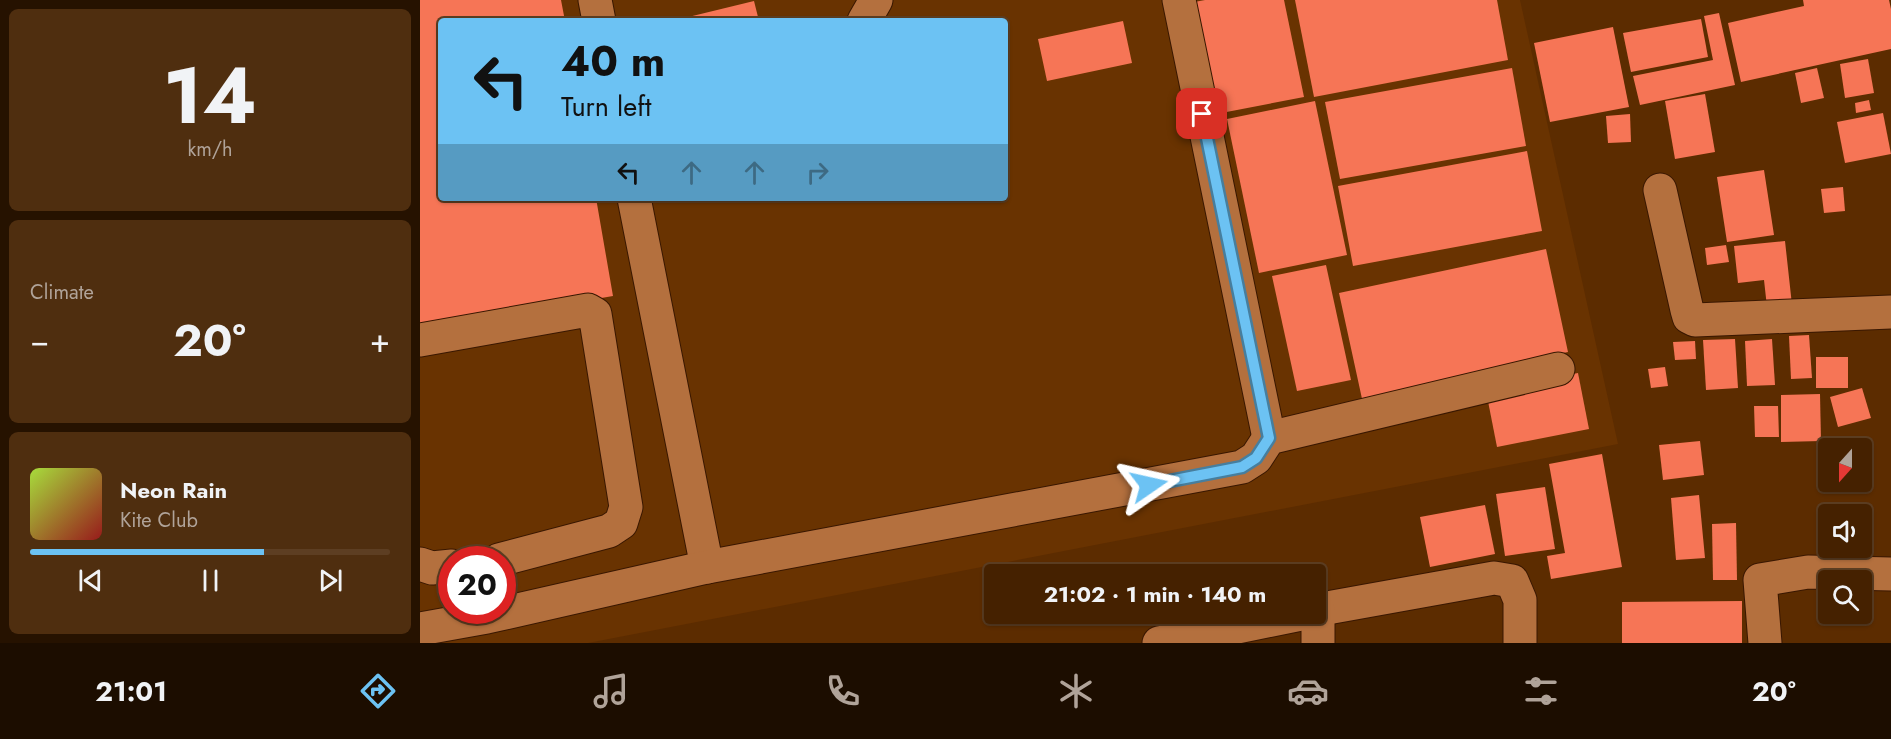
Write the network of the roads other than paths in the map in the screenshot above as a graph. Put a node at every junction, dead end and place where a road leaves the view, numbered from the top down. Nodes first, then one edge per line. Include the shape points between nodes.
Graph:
1 (595, 0) edge
2 (876, 0) edge
3 (1179, 0) edge
4 (598, 18) edge
5 (866, 18) edge
6 (1660, 190) dead end
7 (635, 201) edge
8 (1891, 312) edge
9 (420, 340) edge
10 (1558, 369) dead end
11 (1269, 438) junction
12 (516, 556) edge
13 (420, 564) edge
14 (438, 567) edge
15 (707, 567) junction
16 (1891, 574) edge
17 (516, 608) edge
18 (1326, 608) edge
19 (442, 624) edge
20 (1249, 624) edge
21 (1314, 624) edge
22 (420, 629) edge
23 (1159, 643) edge
24 (1318, 643) edge
25 (1520, 643) edge
26 (1765, 643) edge

1 - 4 street
2 - 5 street
3 - 11 street
6 - 8 street via 1689,317 1695,320
7 - 15 street
9 - 12 street via 579,311 595,314 626,507 621,523 609,531
10 - 11 street
11 - 15 street via 1256,458 1242,467
13 - 14 street
15 - 17 street
16 - 26 street via 1808,572 1760,580
18 - 25 street via 1494,578 1512,581 1520,600
19 - 22 street
20 - 23 street
21 - 24 street

